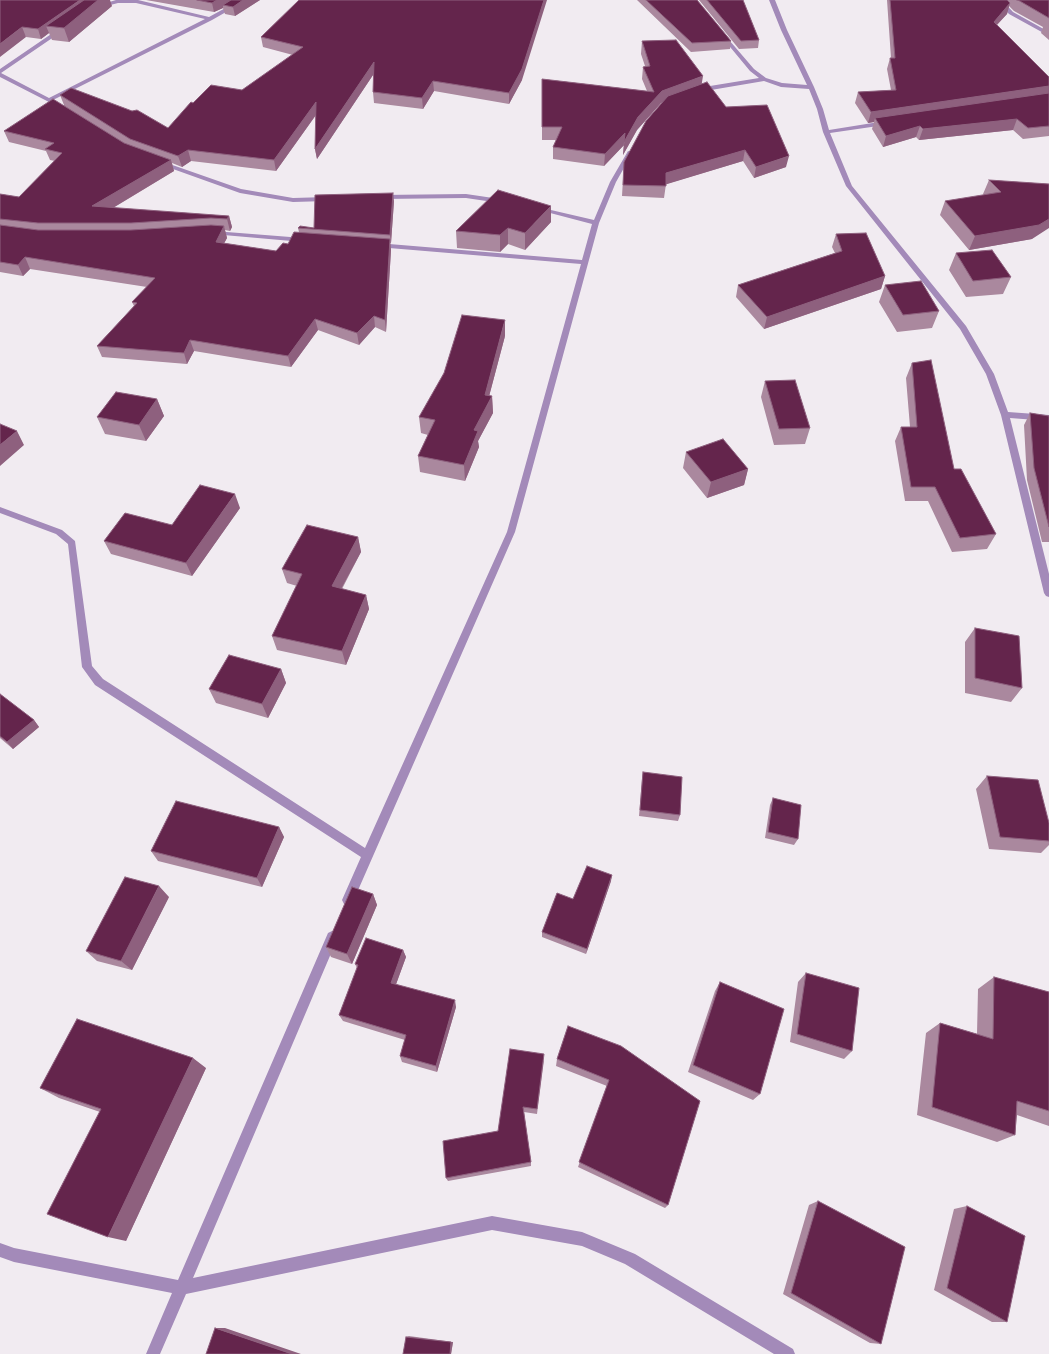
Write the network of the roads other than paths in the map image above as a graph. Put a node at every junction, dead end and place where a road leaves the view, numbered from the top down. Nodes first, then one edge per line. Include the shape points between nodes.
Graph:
1 (244, 0) edge
2 (772, 0) edge
3 (999, 0) edge
4 (90, 10) edge
5 (210, 19) junction
6 (65, 27) edge
7 (718, 30) edge
8 (1049, 34) edge
9 (0, 73) edge
10 (764, 78) junction
11 (811, 87) junction
12 (690, 95) edge
13 (49, 100) junction
14 (68, 113) edge
15 (895, 122) edge
16 (826, 132) junction
17 (634, 144) edge
18 (153, 160) edge
19 (372, 197) edge
20 (332, 199) edge
21 (509, 202) edge
22 (531, 207) edge
23 (596, 223) junction
24 (206, 234) edge
25 (310, 240) edge
26 (365, 244) edge
27 (585, 262) junction
28 (1005, 415) junction
29 (1049, 418) edge
30 (0, 510) edge
31 (1049, 593) edge
32 (367, 856) junction
33 (345, 907) edge
34 (336, 929) edge
35 (0, 1250) edge
36 (181, 1288) junction
37 (153, 1354) edge
38 (788, 1354) edge

1 - 5 street
2 - 11 street
3 - 8 street via 1012,12
4 - 5 street via 118,0
5 - 13 street
6 - 9 street
7 - 10 street via 752,70
9 - 13 street
10 - 11 street via 781,85
10 - 12 street via 710,88
11 - 16 street
13 - 14 street
15 - 16 street
16 - 28 street via 849,186 963,328 990,374
17 - 23 street via 612,182
18 - 20 street via 240,191 293,200
19 - 21 street via 466,196
22 - 23 street
23 - 27 street
24 - 25 street
26 - 27 street
27 - 32 street via 511,532
28 - 29 street
28 - 31 street
30 - 32 street via 59,532 72,543 87,667 99,682
32 - 33 street
34 - 36 street
35 - 36 street via 14,1255
36 - 37 street
36 - 38 street via 492,1223 582,1239 630,1259

